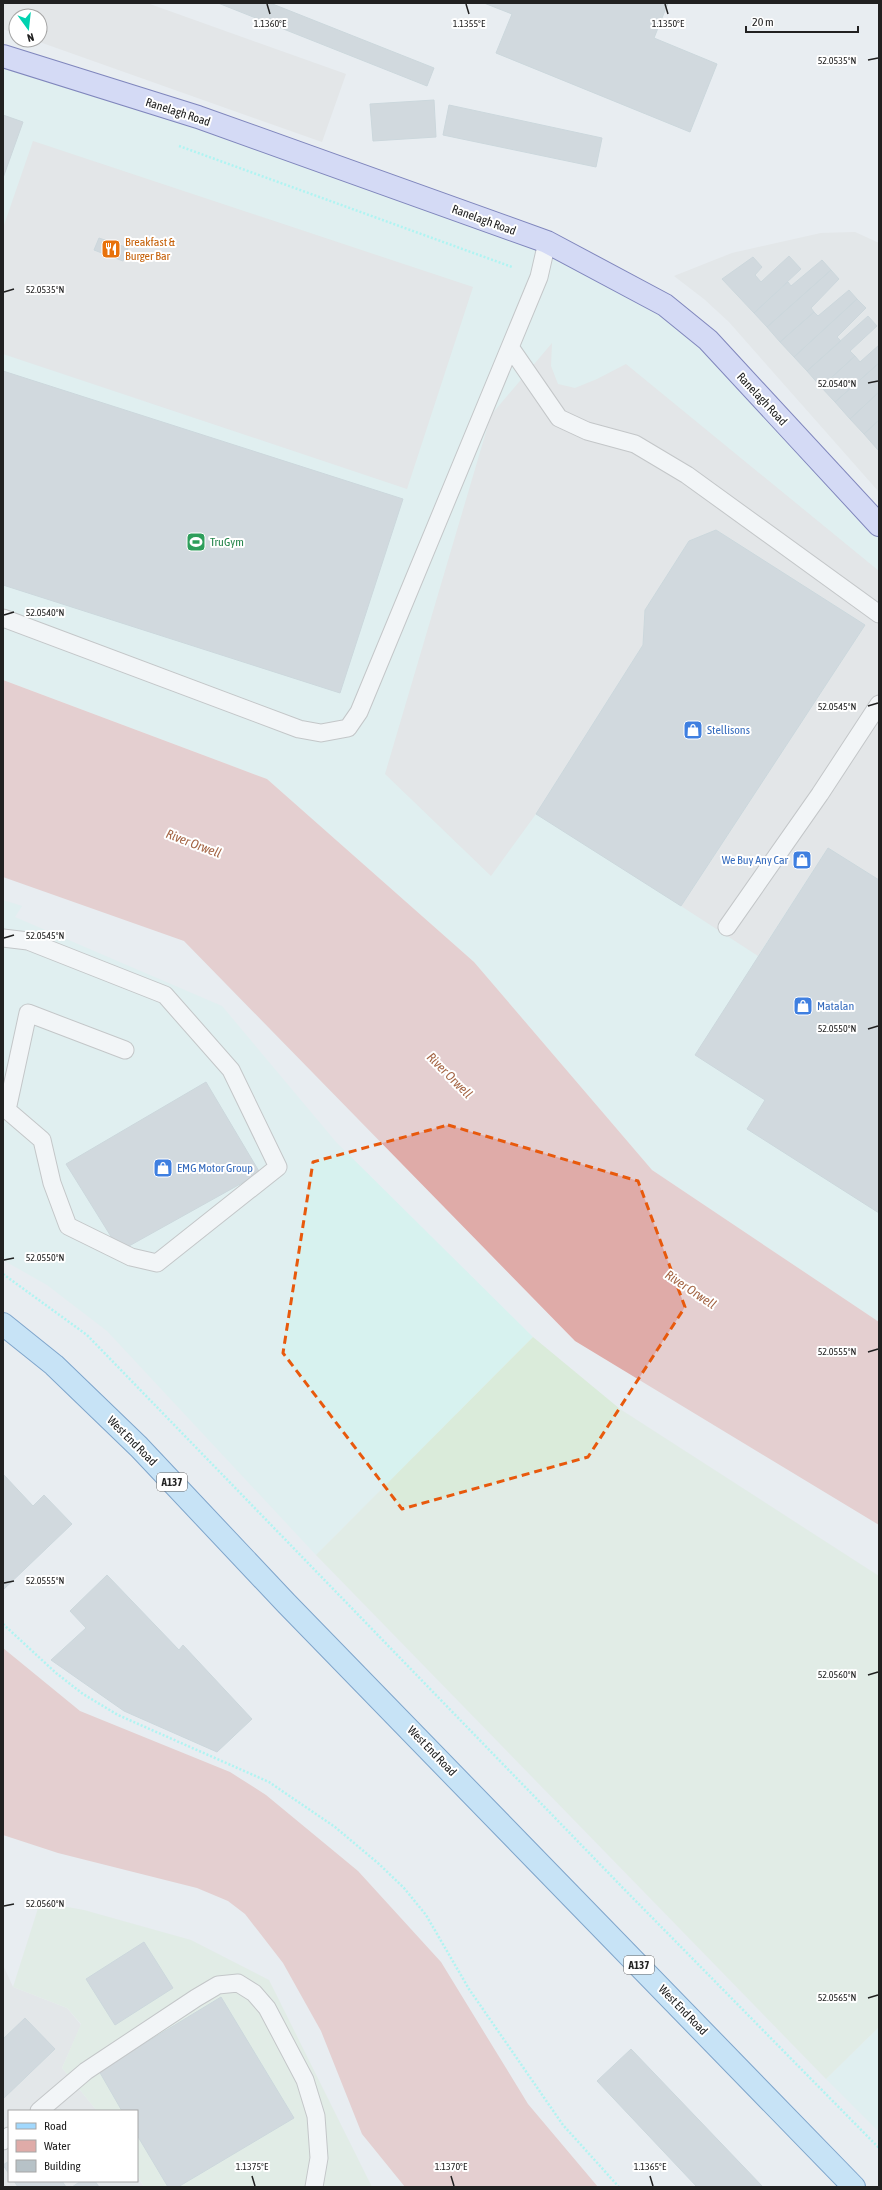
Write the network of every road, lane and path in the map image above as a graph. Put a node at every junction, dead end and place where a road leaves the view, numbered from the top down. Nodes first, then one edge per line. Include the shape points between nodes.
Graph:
1 (3, 56) edge
2 (174, 144) dead end
3 (547, 242) junction
4 (539, 277) junction
5 (510, 347) junction
6 (879, 525) edge
7 (879, 614) edge
8 (3, 618) edge
9 (879, 704) edge
10 (727, 927) dead end
11 (3, 938) edge
12 (125, 1050) dead end
13 (5, 1110) edge
14 (3, 1274) edge
15 (3, 1324) edge
16 (3, 1624) edge
17 (40, 2110) edge
18 (879, 2148) edge
19 (314, 2187) edge
20 (619, 2187) edge
21 (854, 2187) edge

1 - 3 main road, Ranelagh Road via 198,117
2 - 4 path
3 - 4 lane
3 - 6 main road, Ranelagh Road via 665,305 708,340
4 - 5 lane
5 - 7 lane via 559,418 586,431 635,444 687,475
5 - 8 lane via 359,712 348,728 321,733 299,730
9 - 10 lane
11 - 13 lane via 28,941 165,994 231,1070 278,1167 157,1263 131,1257 68,1226 52,1183 42,1140
12 - 13 lane via 28,1013
14 - 18 path via 87,1335
15 - 21 main road, West End Road / A137 via 54,1365 139,1447 286,1603
16 - 20 path via 83,1694 118,1715 269,1782 335,1827 379,1864 404,1888 426,1915 470,1990 563,2125
17 - 19 lane via 86,2071 196,1998 218,1985 238,1983 254,1993 267,2008 305,2080 316,2116 319,2158

